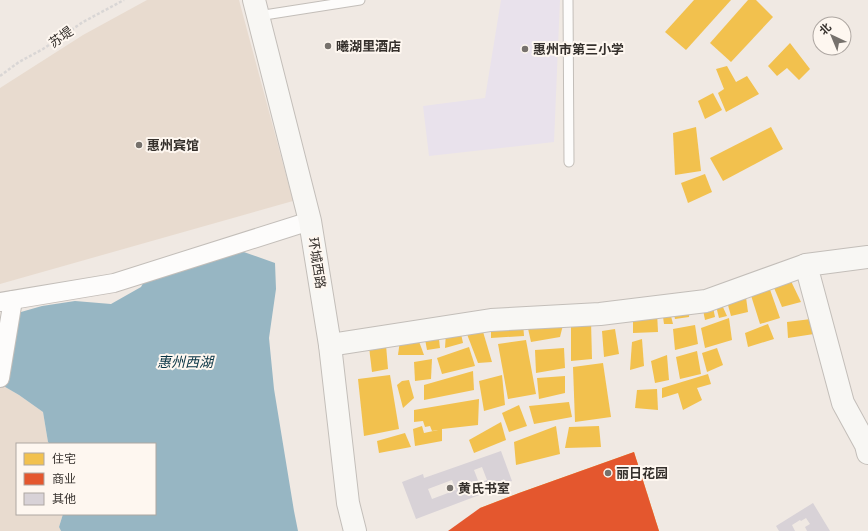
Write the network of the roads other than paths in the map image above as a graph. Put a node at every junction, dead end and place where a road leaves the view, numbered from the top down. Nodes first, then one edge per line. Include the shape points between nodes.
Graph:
1 (360, 0) edge
2 (568, 0) edge
3 (256, 8) edge
4 (569, 162) dead end
5 (310, 221) junction
6 (868, 257) edge
7 (806, 265) junction
8 (6, 301) edge
9 (330, 345) junction
10 (0, 378) edge
11 (868, 453) edge
12 (355, 531) edge

1 - 3 lane
2 - 4 lane
3 - 5 street, 环城西路
5 - 8 street via 114,283
5 - 9 street, 环城西路
6 - 7 street
7 - 9 street via 706,301 600,314 491,320
7 - 11 street via 842,403
8 - 10 street
9 - 12 street, 环城西路 via 348,503

